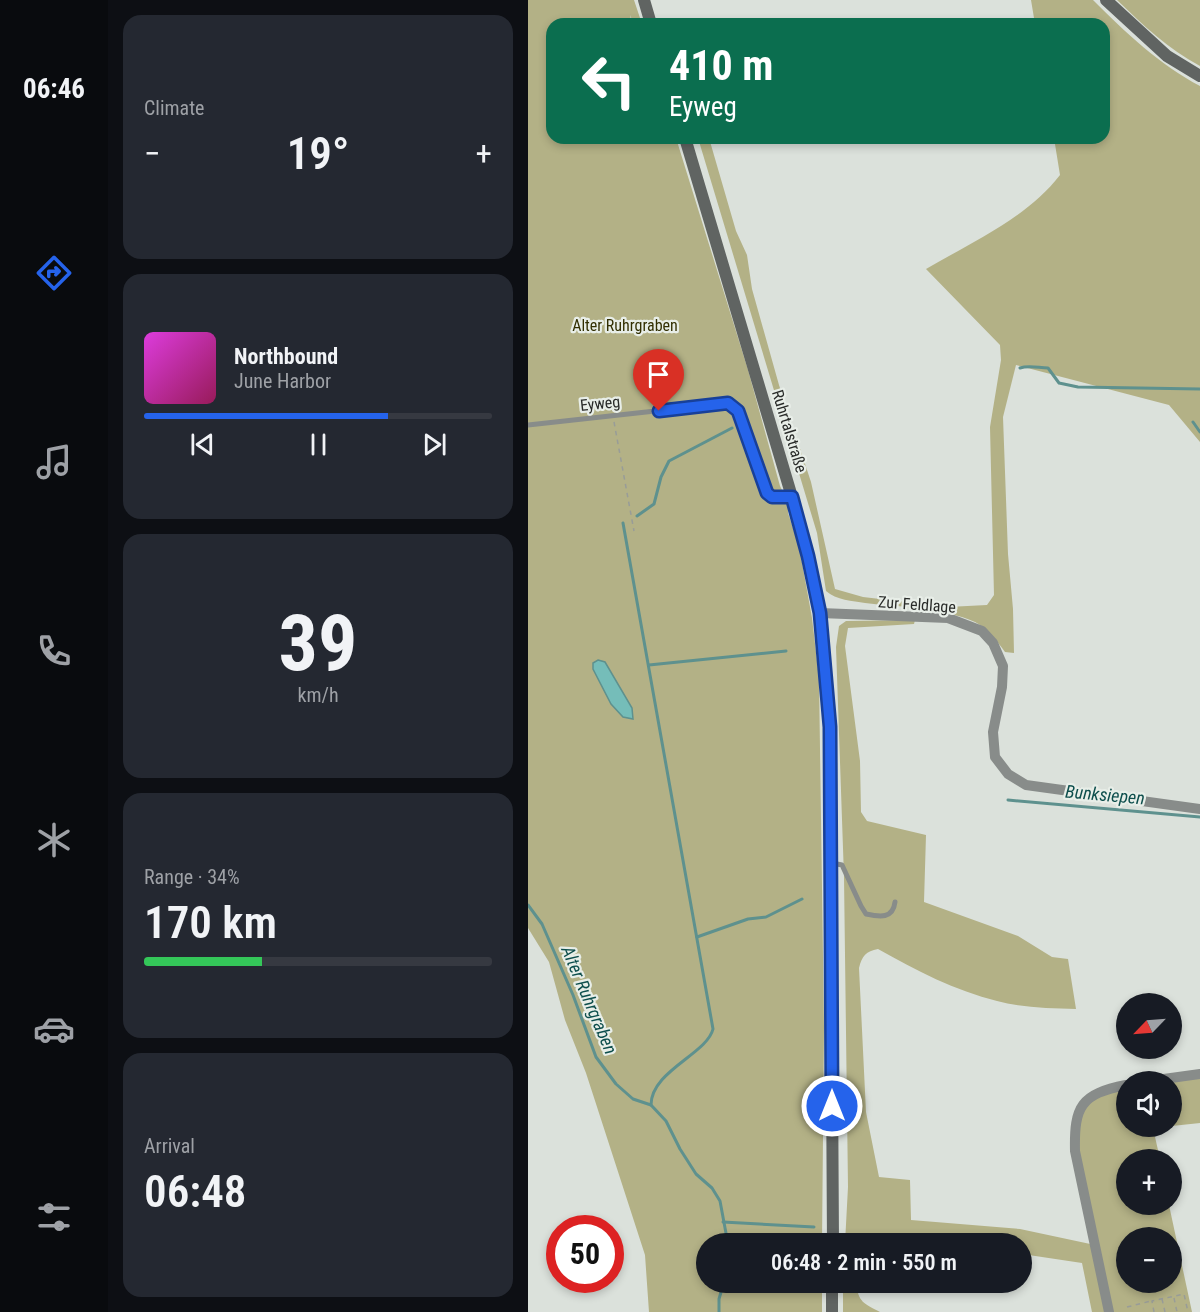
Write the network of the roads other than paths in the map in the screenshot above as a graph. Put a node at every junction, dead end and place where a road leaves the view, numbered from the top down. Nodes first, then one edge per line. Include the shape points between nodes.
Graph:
1 (644, 0) edge
2 (1106, 0) edge
3 (649, 18) edge
4 (1200, 76) edge
5 (687, 144) edge
6 (528, 425) edge
7 (792, 497) junction
8 (820, 613) junction
9 (1200, 809) edge
10 (832, 863) junction
11 (895, 902) dead end
12 (1200, 1074) edge
13 (1182, 1076) edge
14 (1116, 1088) edge
15 (833, 1233) edge
16 (832, 1293) edge
17 (832, 1312) edge
18 (1109, 1312) edge

1 - 3 main road
2 - 4 main road via 1167,56
5 - 7 main road, Ruhrtalstraße
6 - 7 lane, Eyweg via 728,403 738,411 767,493 772,497
7 - 8 main road, Ruhrtalstraße
8 - 9 street, Zur Feldlage via 948,618 982,631 993,643 1003,666 993,745 995,758 1008,774 1026,784
8 - 10 main road, Ruhrtalstraße via 830,727
10 - 11 lane via 842,864 866,914 888,915
10 - 15 main road, Ruhrtalstraße
12 - 13 street
14 - 18 street via 1096,1093 1082,1104 1075,1126 1076,1151
16 - 17 main road

